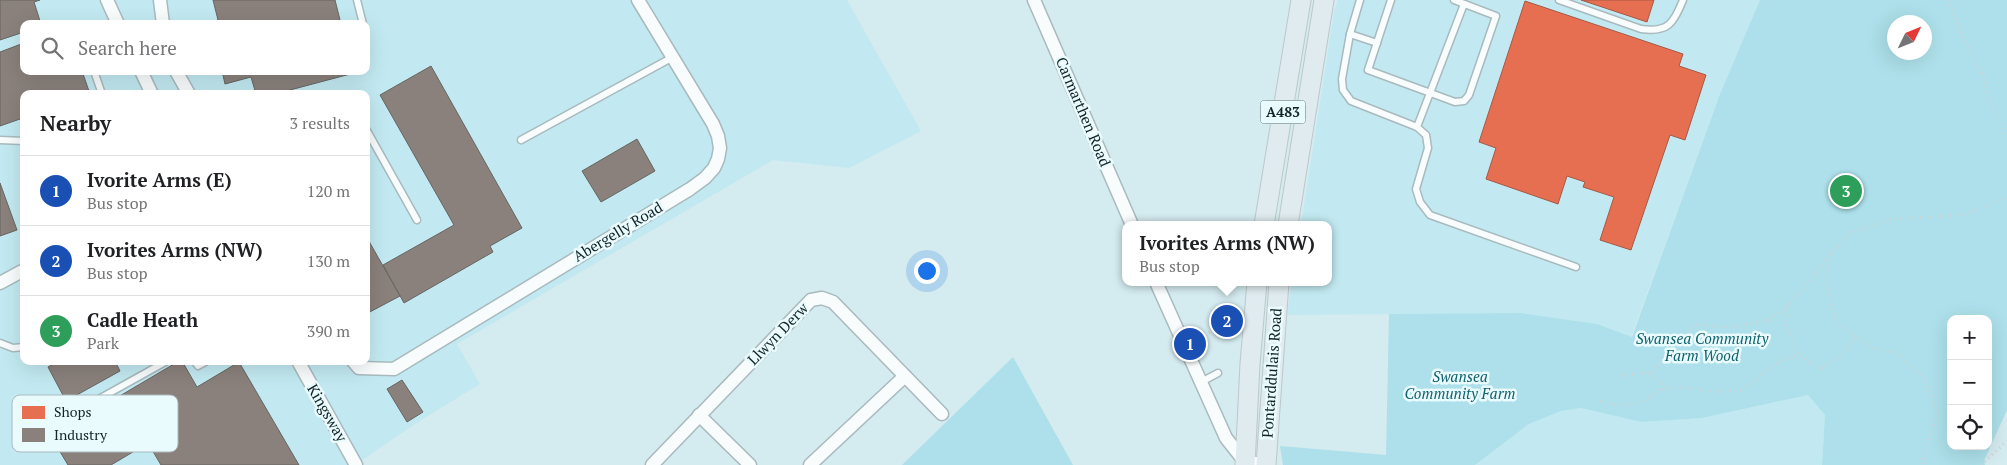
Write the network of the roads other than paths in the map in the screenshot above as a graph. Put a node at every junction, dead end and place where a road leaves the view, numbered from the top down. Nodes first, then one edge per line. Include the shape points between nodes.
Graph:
1 (107, 0) edge
2 (160, 0) edge
3 (357, 0) edge
4 (638, 0) edge
5 (1034, 0) edge
6 (1301, 0) edge
7 (1324, 0) edge
8 (1360, 0) edge
9 (1392, 0) edge
10 (1454, 0) edge
11 (1559, 0) edge
12 (1683, 0) edge
13 (1464, 4) junction
14 (116, 20) edge
15 (162, 20) edge
16 (362, 20) edge
17 (1350, 34) junction
18 (1376, 43) junction
19 (672, 57) junction
20 (95, 75) edge
21 (143, 75) edge
22 (178, 75) edge
23 (101, 90) edge
24 (150, 90) edge
25 (187, 90) edge
26 (1430, 93) junction
27 (1417, 127) junction
28 (370, 136) edge
29 (0, 140) edge
30 (521, 140) dead end
31 (20, 141) edge
32 (417, 220) dead end
33 (1130, 221) edge
34 (1265, 221) edge
35 (1289, 221) edge
36 (1576, 267) dead end
37 (20, 272) edge
38 (0, 283) edge
39 (1158, 286) edge
40 (1258, 286) edge
41 (1279, 286) edge
42 (0, 343) edge
43 (20, 347) edge
44 (160, 365) edge
45 (300, 365) edge
46 (356, 365) edge
47 (1218, 373) dead end
48 (905, 376) junction
49 (1201, 382) junction
50 (106, 395) edge
51 (942, 414) dead end
52 (699, 416) junction
53 (1245, 464) edge
54 (356, 465) edge
55 (652, 465) edge
56 (750, 465) edge
57 (810, 465) edge
58 (1266, 465) edge

1 - 14 street
2 - 15 street
3 - 16 lane
4 - 19 street, Abergelly Road
5 - 33 street, Carmarthen Road
6 - 34 main road, A483
7 - 35 main road, A483
8 - 17 lane
9 - 18 lane
10 - 13 lane
11 - 12 lane via 1641,29 1653,30 1676,19
13 - 26 lane
13 - 26 lane via 1496,16 1469,94 1464,101 1454,102
17 - 18 lane
17 - 27 lane via 1343,90 1351,101
18 - 26 lane via 1368,70
19 - 30 lane
19 - 46 street, Abergelly Road via 718,136 718,159 705,178 394,369 359,368
20 - 23 lane
21 - 24 street
22 - 25 street
26 - 27 lane
27 - 36 lane via 1426,135 1428,148 1416,189 1420,202 1430,215
28 - 32 lane
29 - 31 lane
37 - 38 street
39 - 49 street
40 - 53 main road, Pontarddulais Road
41 - 58 main road, Pontarddulais Road
42 - 43 lane
44 - 50 lane
45 - 54 street, Kingsway
47 - 49 lane
48 - 51 street, Llwyn Derw
48 - 52 street, Llwyn Derw via 833,302 822,298 811,300
48 - 57 street
49 - 53 street via 1226,438
52 - 55 street, Llwyn Derw
52 - 56 street
53 - 58 street

